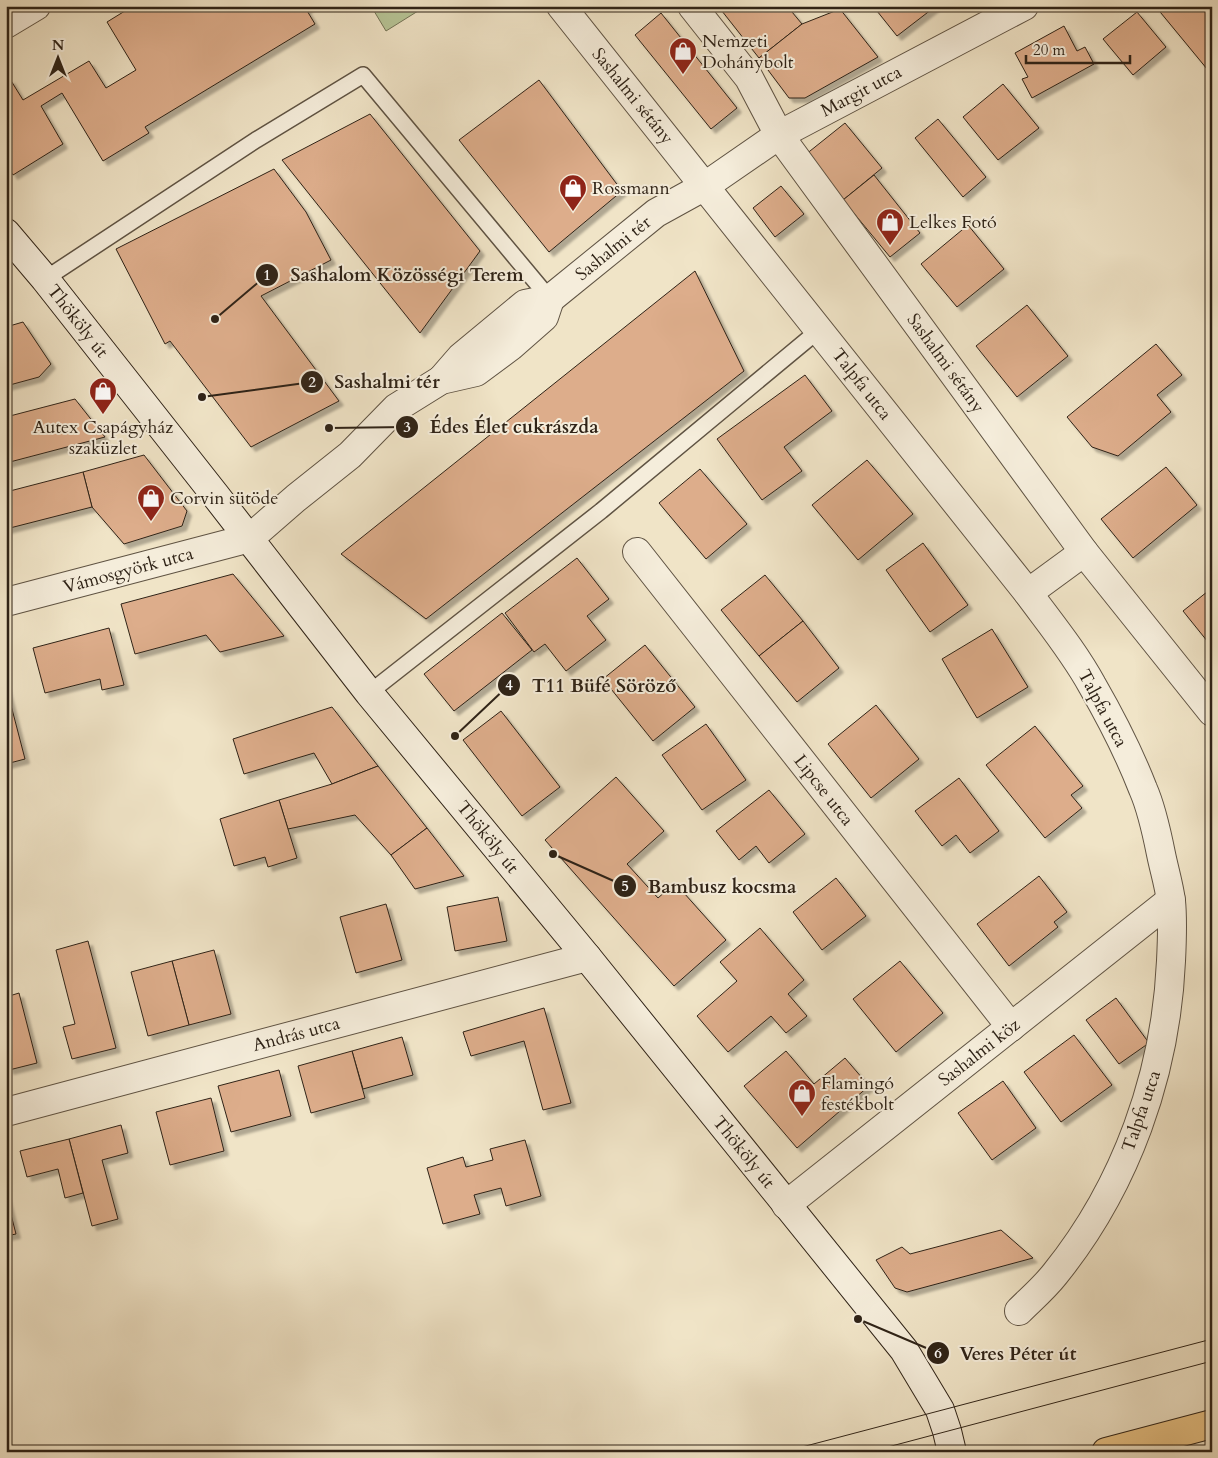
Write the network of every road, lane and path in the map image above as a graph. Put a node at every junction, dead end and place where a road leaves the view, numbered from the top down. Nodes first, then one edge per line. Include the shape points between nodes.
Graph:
1 (36, 6) edge
2 (561, 6) edge
3 (692, 6) edge
4 (1024, 6) edge
5 (6, 24) edge
6 (779, 135) junction
7 (705, 186) junction
8 (6, 233) edge
9 (45, 279) junction
10 (550, 299) junction
11 (820, 330) junction
12 (250, 538) junction
13 (637, 552) dead end
14 (1084, 552) junction
15 (1028, 593) junction
16 (6, 602) edge
17 (369, 692) junction
18 (1212, 712) edge
19 (1171, 900) junction
20 (586, 956) junction
21 (1011, 1027) junction
22 (6, 1112) edge
23 (786, 1204) junction
24 (1019, 1311) dead end
25 (1212, 1424) edge
26 (952, 1452) edge
27 (1106, 1452) edge

1 - 5 street
2 - 7 street, Sashalmi sétány
3 - 6 street, Sashalmi sétány via 749,78
4 - 6 street, Margit utca
6 - 7 street, Margit utca
6 - 14 street, Sashalmi sétány
7 - 10 street, Sashalmi tér via 656,213
7 - 11 street, Talpfa utca
8 - 9 street, Thököly út
9 - 10 lane via 256,140 362,75
9 - 12 street, Thököly út
10 - 12 street, Sashalmi tér via 525,304 461,357 442,380 396,408 350,455
11 - 15 street, Talpfa utca
11 - 17 lane via 608,504
12 - 16 street, Vámosgyörk utca
12 - 17 street, Thököly út
13 - 21 street, Lipcse utca
14 - 15 street
14 - 18 street, Sashalmi sétány
15 - 19 street, Talpfa utca via 1092,684 1144,790
17 - 20 street, Thököly út
19 - 21 street, Sashalmi köz
19 - 24 street, Talpfa utca via 1170,980 1164,1027 1145,1106 1103,1203 1054,1276
20 - 22 street, András utca
20 - 23 street, Thököly út
21 - 23 street, Sashalmi köz
23 - 26 street, Thököly út via 904,1350 940,1410
25 - 27 main road

